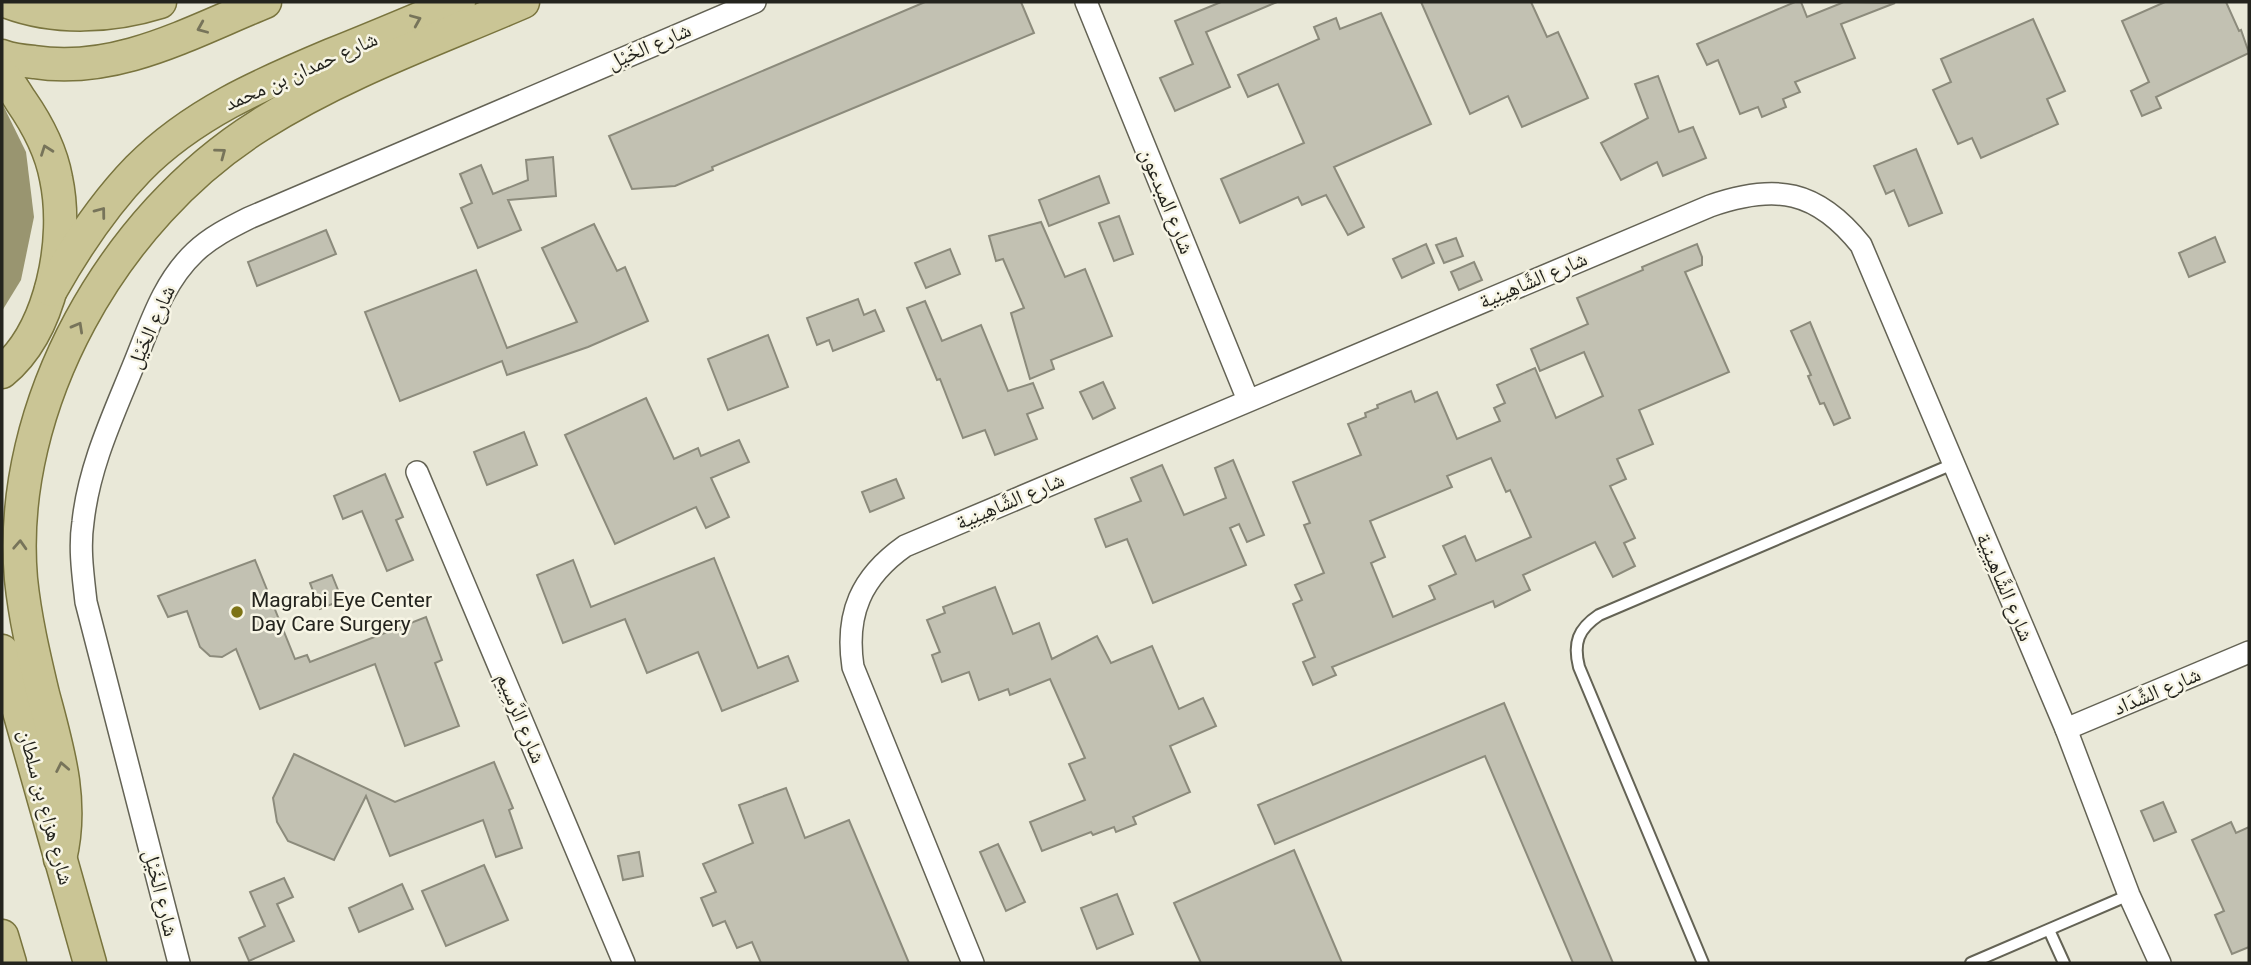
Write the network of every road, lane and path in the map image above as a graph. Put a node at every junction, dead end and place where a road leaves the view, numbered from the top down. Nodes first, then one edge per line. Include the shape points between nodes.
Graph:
1 (8, 2) edge
2 (160, 2) edge
3 (265, 2) edge
4 (459, 2) edge
5 (523, 2) edge
6 (755, 2) edge
7 (1086, 2) edge
8 (2, 56) edge
9 (2, 75) edge
10 (51, 290) junction
11 (3, 373) edge
12 (1248, 400) junction
13 (1953, 464) junction
14 (417, 472) dead end
15 (2, 651) edge
16 (2249, 652) edge
17 (2066, 729) junction
18 (60, 859) junction
19 (2129, 895) junction
20 (2049, 930) junction
21 (2, 936) edge
22 (10, 963) edge
23 (90, 963) edge
24 (179, 963) edge
25 (624, 963) edge
26 (973, 963) edge
27 (1703, 963) edge
28 (1972, 963) edge
29 (2064, 963) edge
30 (2160, 963) edge

1 - 2 main road via 65,14 106,13
3 -> 8 main road via 147,51 101,63 54,65
10 -> 4 main road, شارع حمدان بن محمد via 106,205 178,134 265,83
18 -> 5 main road via 66,818 62,767 24,607 19,557 22,499 33,442 50,386 74,333 137,233 214,158 257,126 304,98
6 - 24 street, شارع الخَيْل via 249,218 219,233 173,278 99,448 84,511 81,563 86,602
7 - 12 street, شارع المبدعون
10 -> 9 main road via 61,234 56,178 37,124
10 - 11 main road via 25,345
12 - 13 street, شارع الشَّاهِينِية via 1710,206 1768,192 1822,206 1844,223 1861,245
12 - 26 street, شارع الشَّاهِينِية via 905,546 874,572 863,589 851,627 853,667
13 - 17 street, شارع الشَّاهِينِية
13 - 27 lane via 1598,615 1577,637 1579,667
14 - 25 street, شارع الرَّسِيم
15 - 18 main road, شارع هزاع بن سلطان
16 - 17 street, شارع الشِّدَاد
17 - 19 street, شارع الشَّاهِينِية
18 - 23 main road, شارع هزاع بن سلطان
19 - 20 lane
19 - 30 street, شارع الشَّاهِينِية
20 - 28 lane
20 - 29 lane
21 - 22 main road

